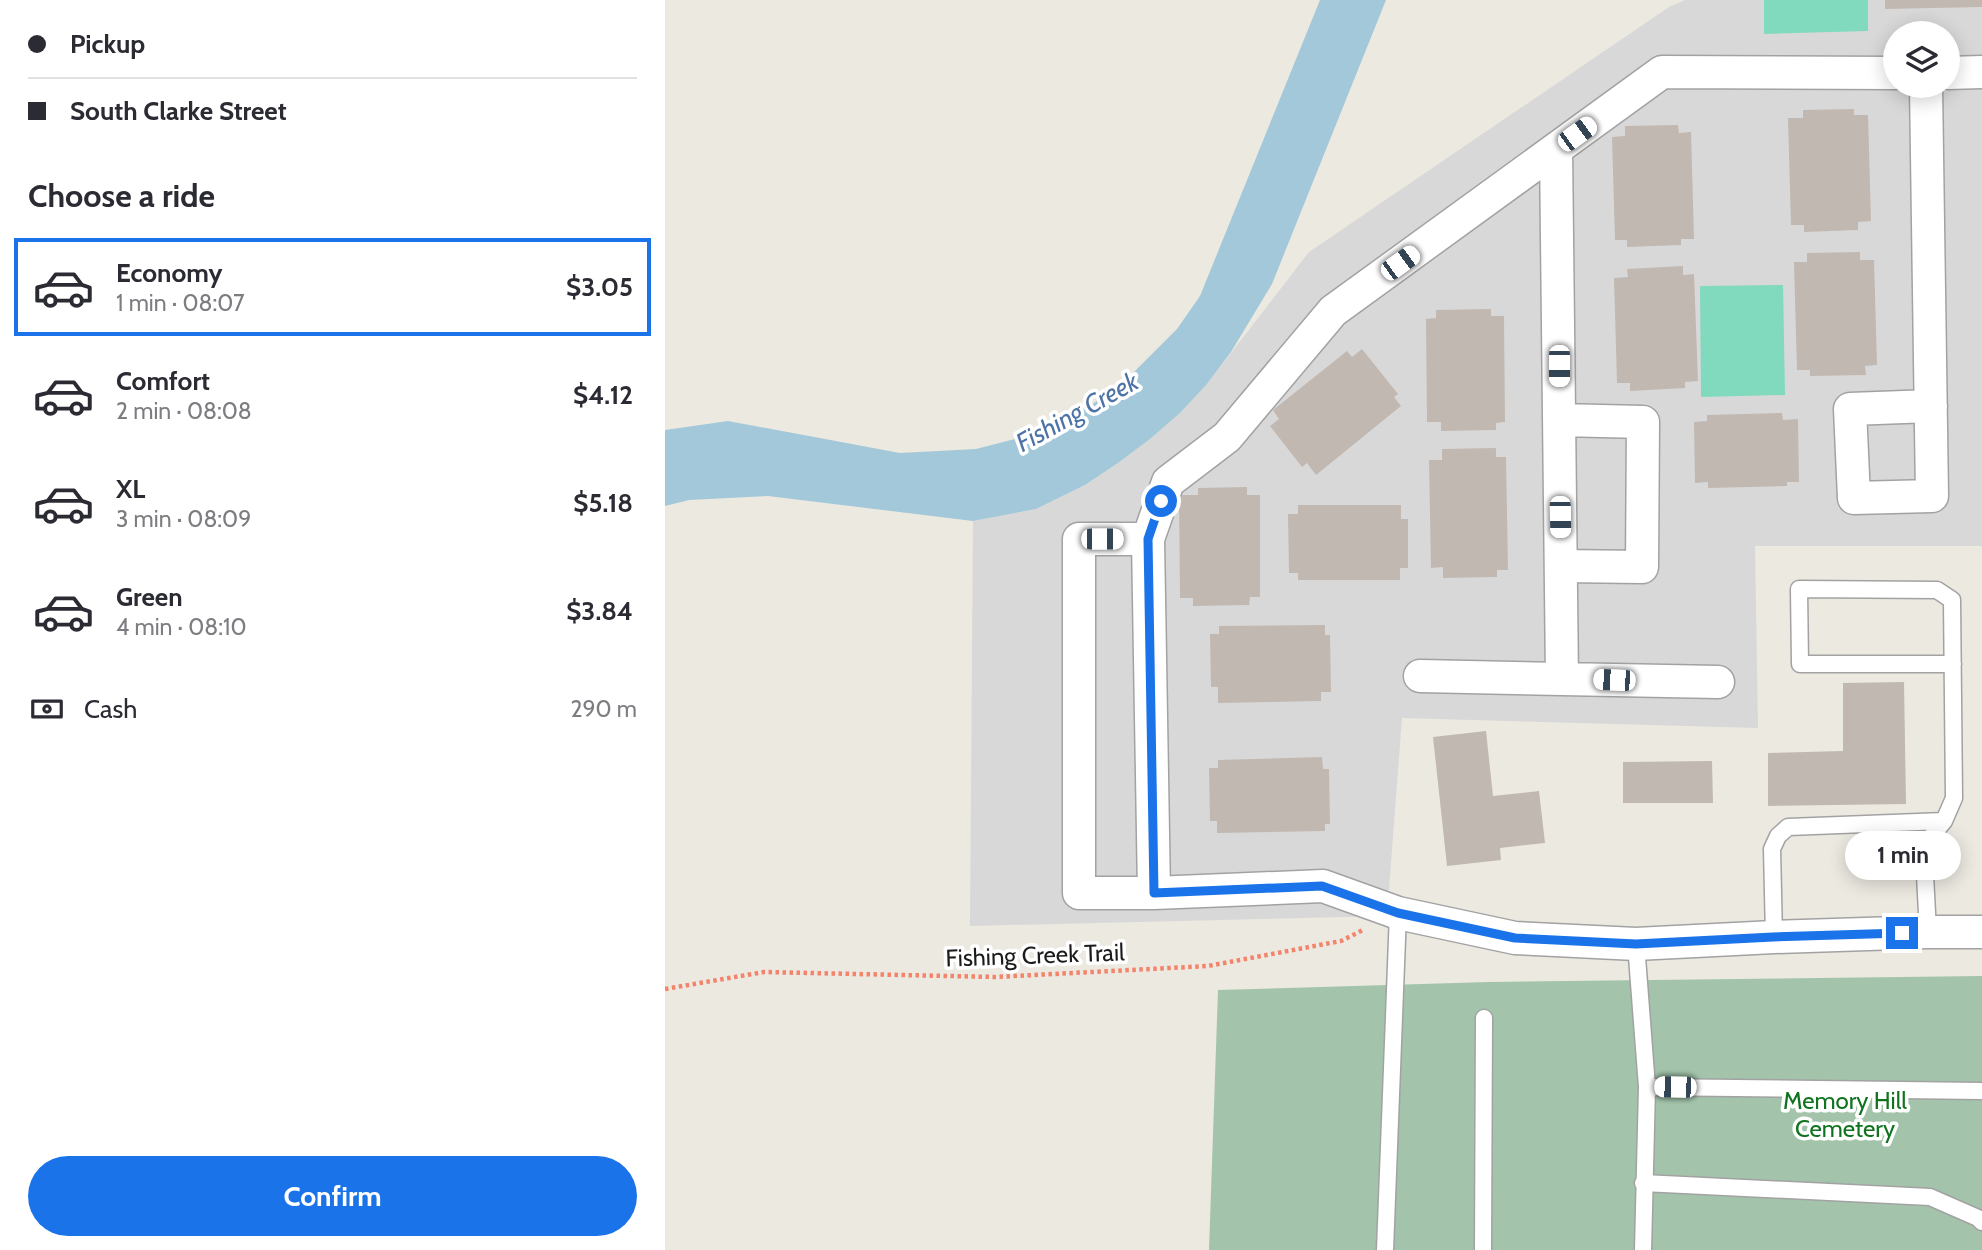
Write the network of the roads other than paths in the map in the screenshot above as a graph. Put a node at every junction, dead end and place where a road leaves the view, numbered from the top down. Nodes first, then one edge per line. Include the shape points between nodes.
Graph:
1 (1982, 72) edge
2 (1883, 73) edge
3 (1960, 73) edge
4 (1926, 98) edge
5 (1556, 149) junction
6 (1931, 406) dead end
7 (1559, 421) junction
8 (1148, 539) junction
9 (1561, 566) junction
10 (1953, 664) junction
11 (1420, 676) dead end
12 (1562, 679) junction
13 (1718, 682) dead end
14 (1944, 821) junction
15 (1154, 893) junction
16 (1398, 913) junction
17 (1928, 932) junction
18 (1982, 932) edge
19 (1773, 937) junction
20 (1636, 944) junction
21 (1484, 1018) dead end
22 (1647, 1087) junction
23 (1982, 1091) edge
24 (1643, 1183) junction
25 (1982, 1222) edge
26 (1385, 1250) edge
27 (1483, 1250) edge
28 (1643, 1250) edge

1 - 3 street
2 - 5 street via 1662,72
4 - 6 street
5 - 7 street
5 - 8 street via 1333,311 1227,437 1168,482
7 - 9 street
7 - 9 street via 1643,422 1642,567
8 - 15 street
8 - 15 street via 1079,539 1079,893
9 - 12 street
10 - 10 lane via 1952,600 1937,590 1799,589 1800,664
10 - 14 lane via 1954,798
11 - 12 street
12 - 13 street
14 - 17 lane via 1924,856
14 - 19 lane via 1788,827 1772,849
15 - 16 street via 1322,886
16 - 20 street via 1515,938
16 - 26 lane
17 - 18 street
17 - 19 street
19 - 20 street
20 - 22 lane
21 - 27 lane
22 - 23 lane
22 - 24 lane
24 - 25 lane via 1930,1197
24 - 28 lane

